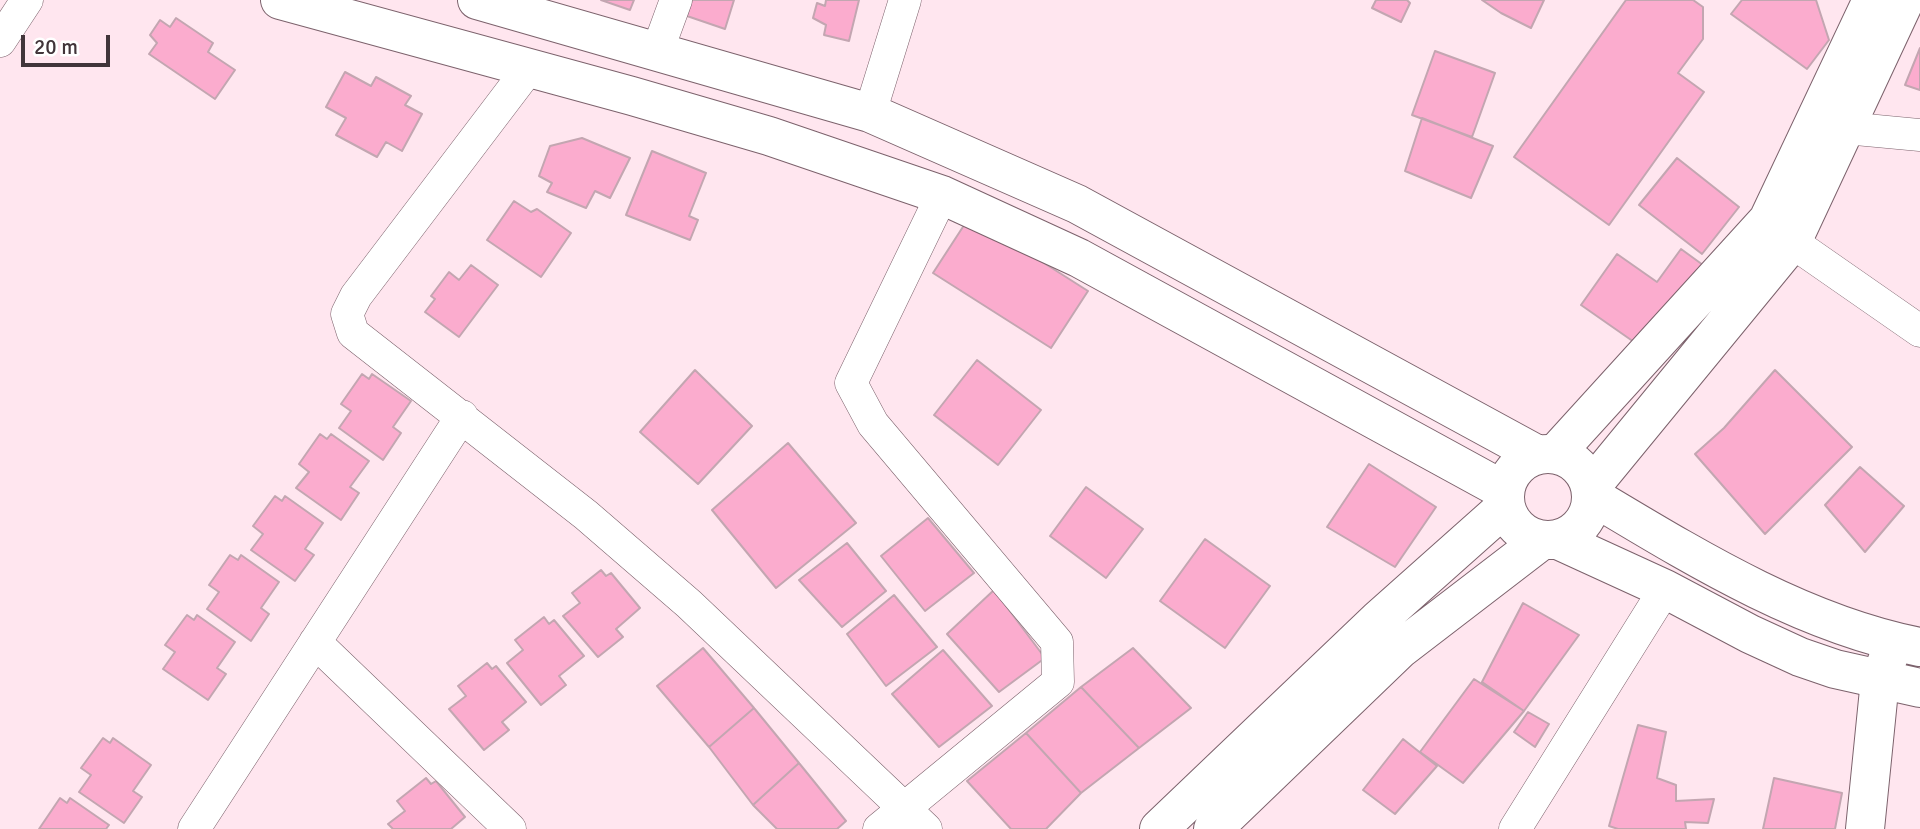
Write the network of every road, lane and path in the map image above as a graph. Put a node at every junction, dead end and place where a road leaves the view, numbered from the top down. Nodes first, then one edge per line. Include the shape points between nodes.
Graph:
1 (27, 0) edge
2 (280, 0) edge
3 (477, 0) edge
4 (676, 0) edge
5 (905, 0) edge
6 (1877, 2) edge
7 (0, 41) edge
8 (657, 52) junction
9 (1861, 59) junction
10 (529, 68) junction
11 (870, 113) junction
12 (1845, 128) junction
13 (1920, 135) edge
14 (942, 195) junction
15 (1792, 242) junction
16 (1920, 331) edge
17 (462, 416) junction
18 (1546, 454) junction
19 (1591, 492) junction
20 (1505, 499) junction
21 (1550, 540) junction
22 (1665, 589) junction
23 (315, 642) junction
24 (1907, 645) edge
25 (1880, 680) junction
26 (1920, 688) edge
27 (916, 819) edge
28 (194, 829) edge
29 (510, 829) edge
30 (879, 829) edge
31 (1159, 829) edge
32 (1213, 829) edge
33 (1515, 829) edge
34 (1865, 829) edge

1 - 7 street
2 - 10 main road
3 - 8 main road
4 - 8 street
5 - 11 street
6 - 9 main road
8 - 11 main road
9 - 12 main road
9 - 18 main road via 1768,220
10 - 14 main road via 756,133
10 - 17 street via 347,314 353,333
11 - 18 main road via 1077,204
12 - 13 street
12 - 15 main road
14 - 20 main road via 1079,258
14 - 27 street via 851,383 873,424 1057,642 1058,682
15 - 16 street
15 - 19 main road
17 - 23 street
17 - 27 street via 689,604
18 - 19 main road via 1571,460 1584,472
18 - 20 main road via 1516,467 1508,478
19 - 21 main road via 1590,511 1583,524 1572,534
19 - 24 main road via 1723,573 1805,610
20 - 21 main road via 1512,523 1525,535
20 - 31 main road
21 - 22 main road
21 - 32 main road via 1399,650
22 - 25 main road via 1783,650
22 - 33 street
23 - 28 street
23 - 29 street
24 - 25 main road
25 - 26 main road
25 - 34 main road
27 - 30 street

